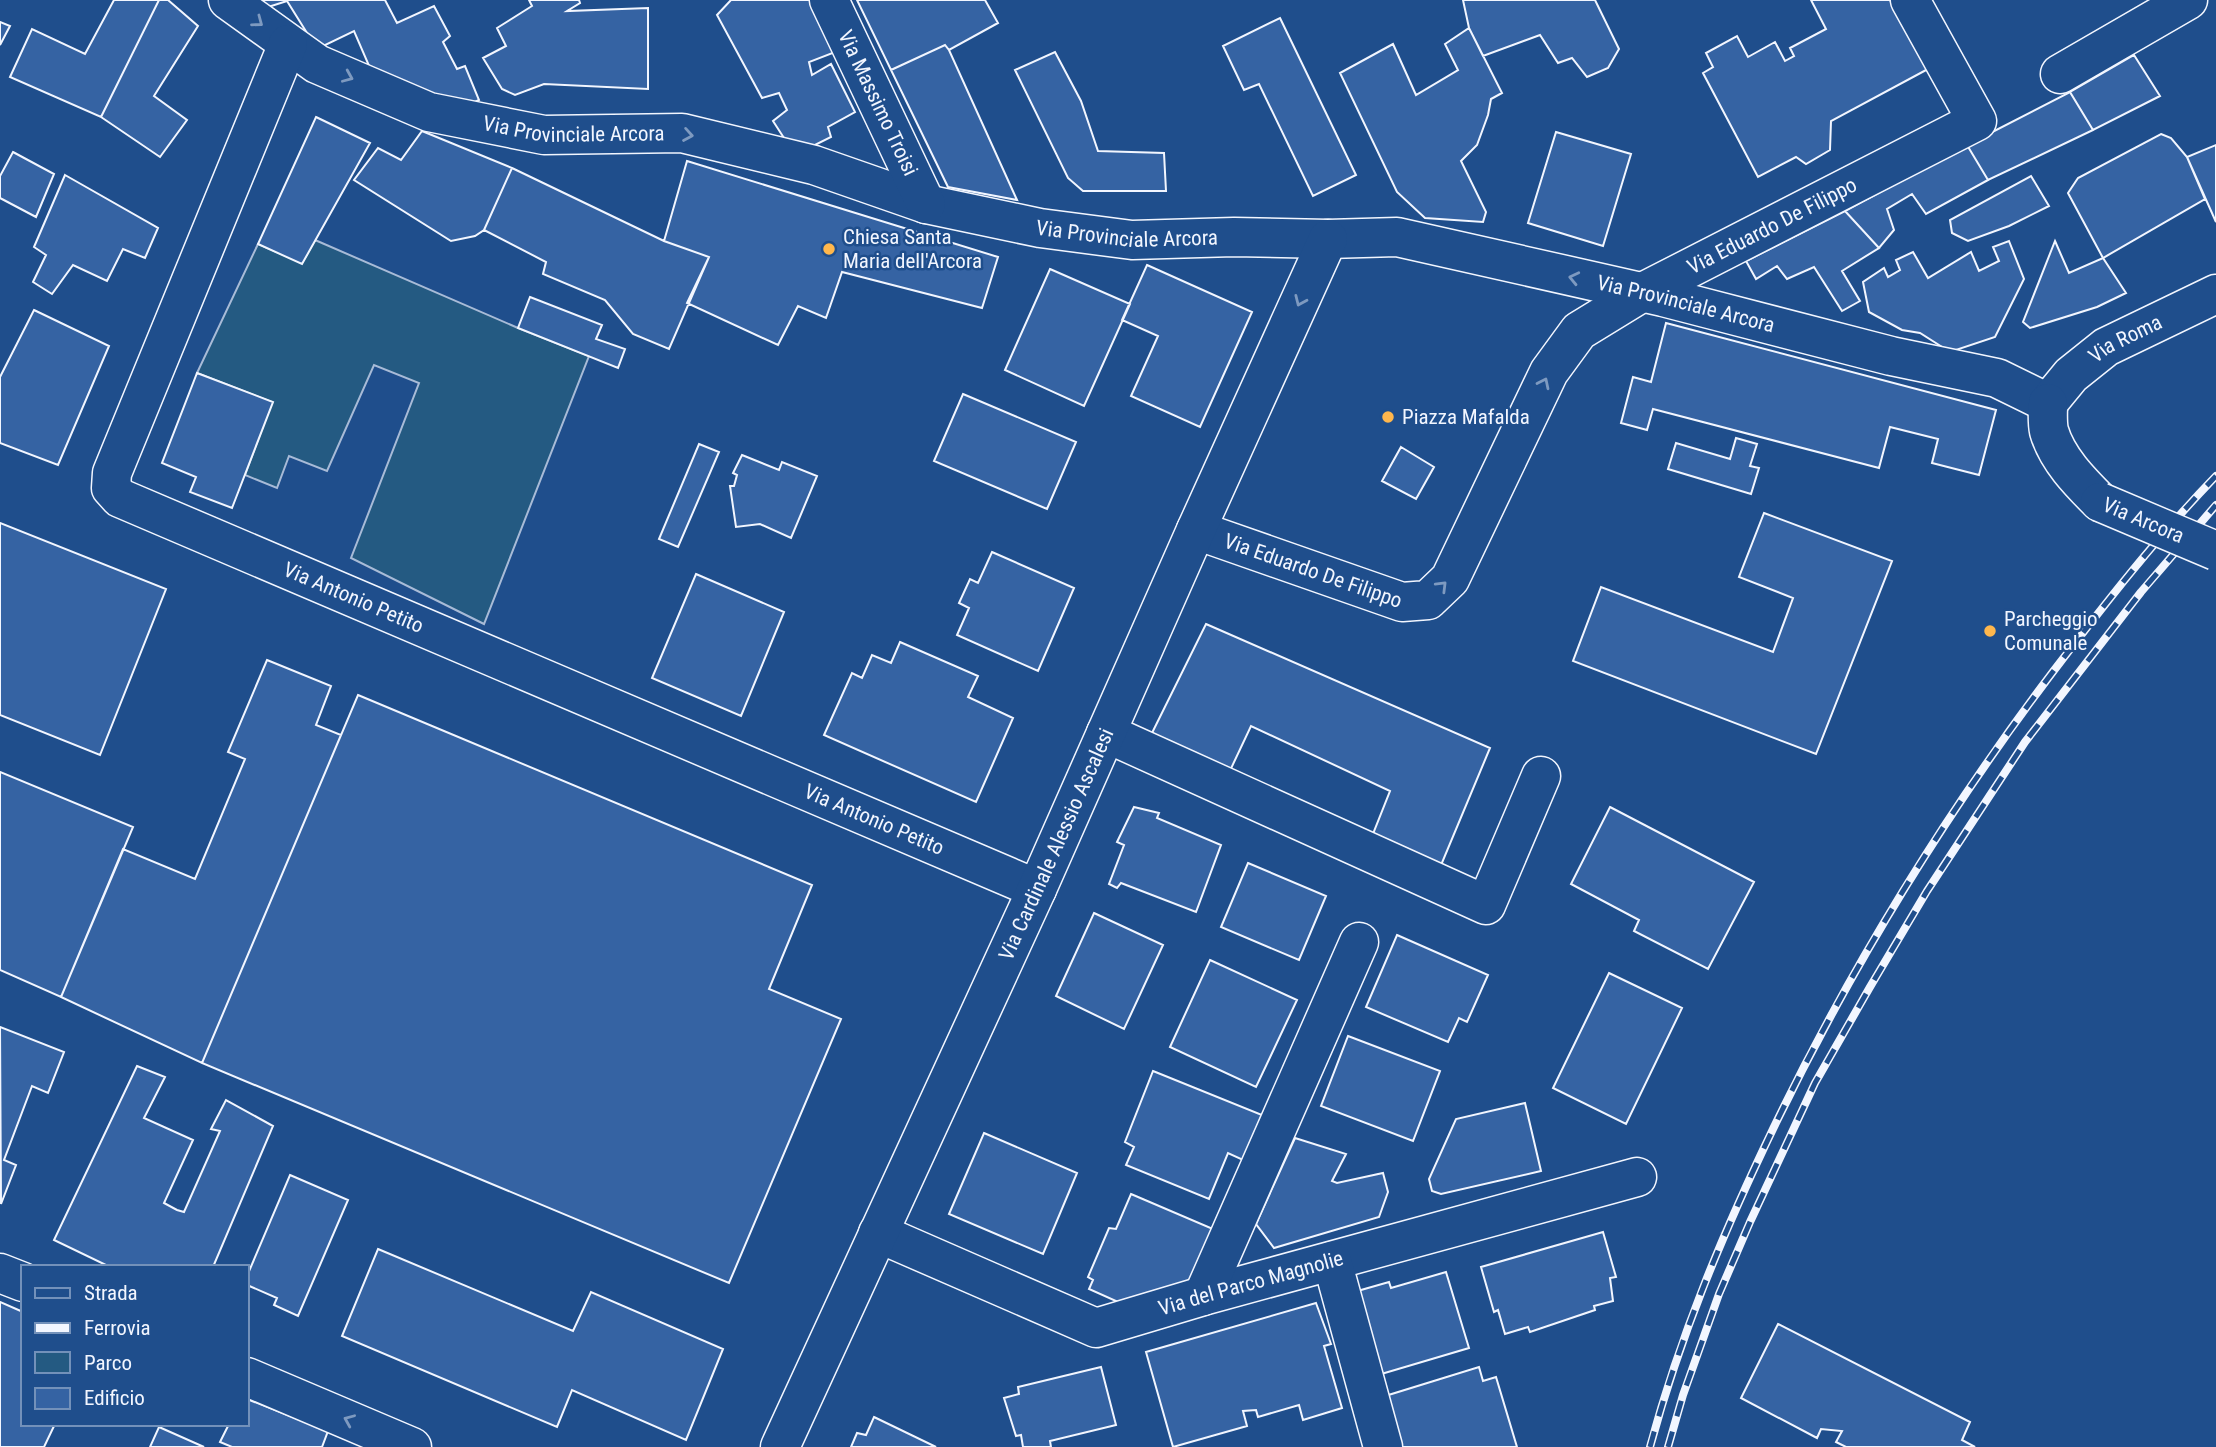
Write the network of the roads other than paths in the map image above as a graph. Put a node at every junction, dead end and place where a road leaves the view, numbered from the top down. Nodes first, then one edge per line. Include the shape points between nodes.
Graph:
1 (228, 0) edge
2 (829, 0) edge
3 (1910, 0) edge
4 (2188, 0) edge
5 (288, 44) junction
6 (2060, 74) dead end
7 (926, 204) junction
8 (1328, 239) junction
9 (1641, 292) junction
10 (2216, 294) edge
11 (2048, 403) junction
12 (1196, 530) junction
13 (2216, 551) edge
14 (1106, 733) junction
15 (1541, 776) dead end
16 (1037, 889) junction
17 (1359, 942) dead end
18 (1637, 1177) dead end
19 (878, 1233) junction
20 (1332, 1261) junction
21 (0, 1273) edge
22 (21, 1281) edge
23 (1203, 1296) junction
24 (248, 1377) edge
25 (412, 1447) edge
26 (780, 1447) edge
27 (1383, 1447) edge

1 -> 5 street, Via Provinciale Arcora
2 - 7 street, Via Massimo Troisi
3 - 9 street, Via Eduardo De Filippo via 1977,121
4 - 6 street
5 -> 7 street, Via Provinciale Arcora via 317,64 429,112 544,135 682,133 814,165
5 - 16 street, Via Antonio Petito via 112,473 111,488 120,498
7 - 8 street, Via Provinciale Arcora via 1041,228 1132,240
9 -> 8 street, Via Provinciale Arcora via 1397,237
8 -> 12 street, Via Cardinale Alessio Ascalesi
9 - 11 street, Via Provinciale Arcora via 1891,356 1997,378
12 -> 9 street, Via Eduardo De Filippo via 1402,602 1428,600 1450,579 1549,372 1579,331
10 - 11 street, Via Roma via 2106,348 2071,375
11 - 13 street, Via Arcora, bridge via 2049,429 2059,453 2100,502
12 - 14 street, Via Cardinale Alessio Ascalesi
14 - 15 street via 1486,905
14 - 16 street, Via Cardinale Alessio Ascalesi
16 - 19 street, Via Cardinale Alessio Ascalesi
17 - 23 street
18 - 20 street, Via del Parco Magnolie
19 - 23 street, Via del Parco Magnolie via 1096,1328
19 - 26 street, Via Cardinale Alessio Ascalesi
20 - 23 street, Via del Parco Magnolie
20 - 27 street
21 - 22 street
25 -> 24 street

